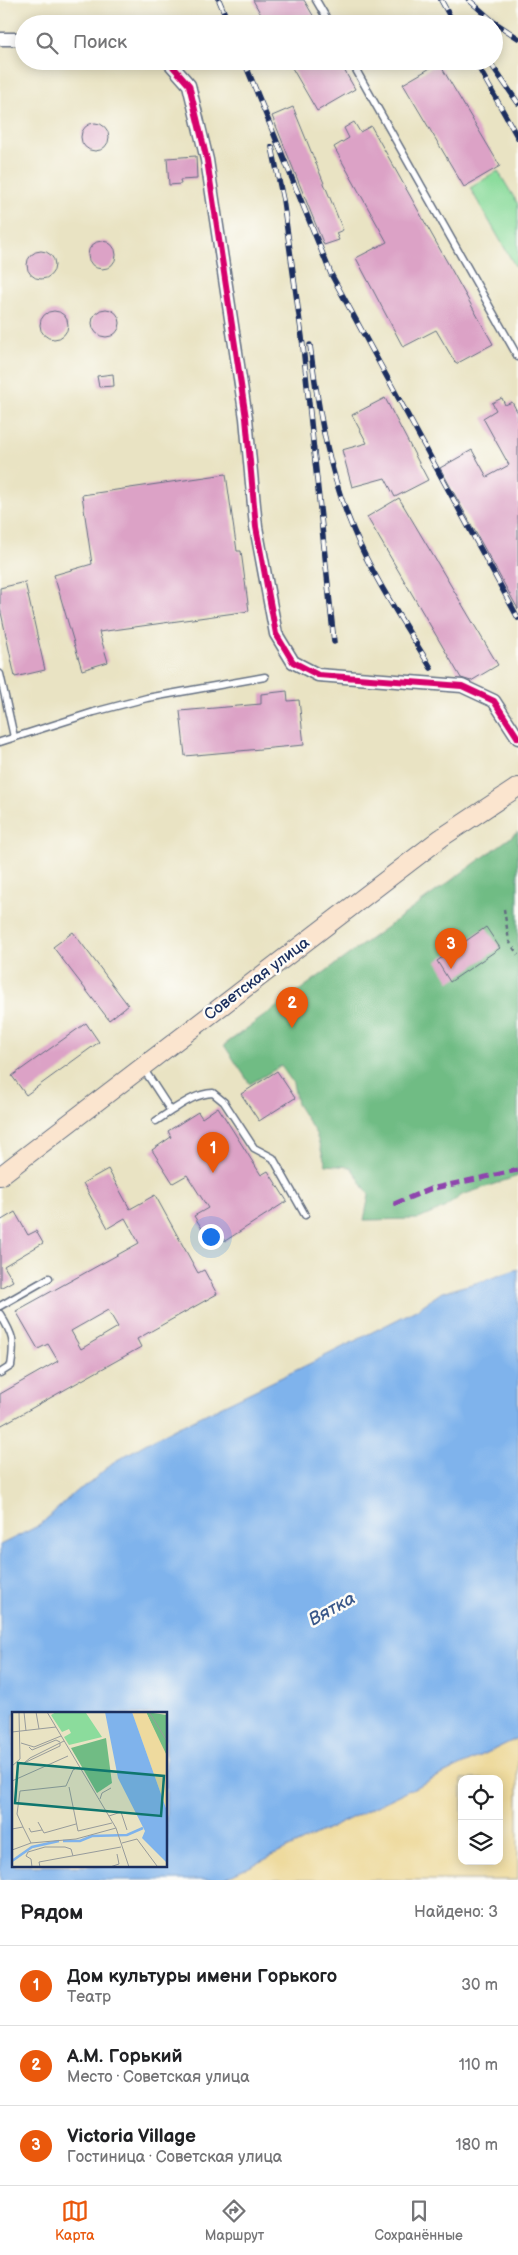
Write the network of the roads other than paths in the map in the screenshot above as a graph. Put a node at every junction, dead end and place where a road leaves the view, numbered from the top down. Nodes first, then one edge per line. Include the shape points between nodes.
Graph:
1 (316, 0) edge
2 (325, 15) edge
3 (0, 38) edge
4 (15, 39) edge
5 (176, 70) edge
6 (356, 70) edge
7 (518, 357) edge
8 (0, 674) edge
9 (265, 676) dead end
10 (14, 737) junction
11 (518, 738) edge
12 (0, 742) edge
13 (518, 787) edge
14 (142, 1067) junction
15 (171, 1111) junction
16 (156, 1121) dead end
17 (0, 1176) edge
18 (305, 1215) dead end
19 (49, 1278) dead end
20 (0, 1306) edge
21 (0, 1314) edge
22 (0, 1373) edge

1 - 2 lane
3 - 4 street
5 - 11 street via 189,85 206,160 246,418 256,527 276,634 293,662 318,675 462,686 494,701
6 - 7 lane
8 - 10 lane
9 - 10 lane via 147,698
10 - 12 lane
13 - 14 main road, Советская улица via 441,838
14 - 15 lane
14 - 17 main road, Советская улица
15 - 16 lane
15 - 18 lane via 192,1097 213,1093 224,1102 254,1148 273,1158
19 - 20 lane
21 - 22 lane via 12,1334 14,1346 12,1366

